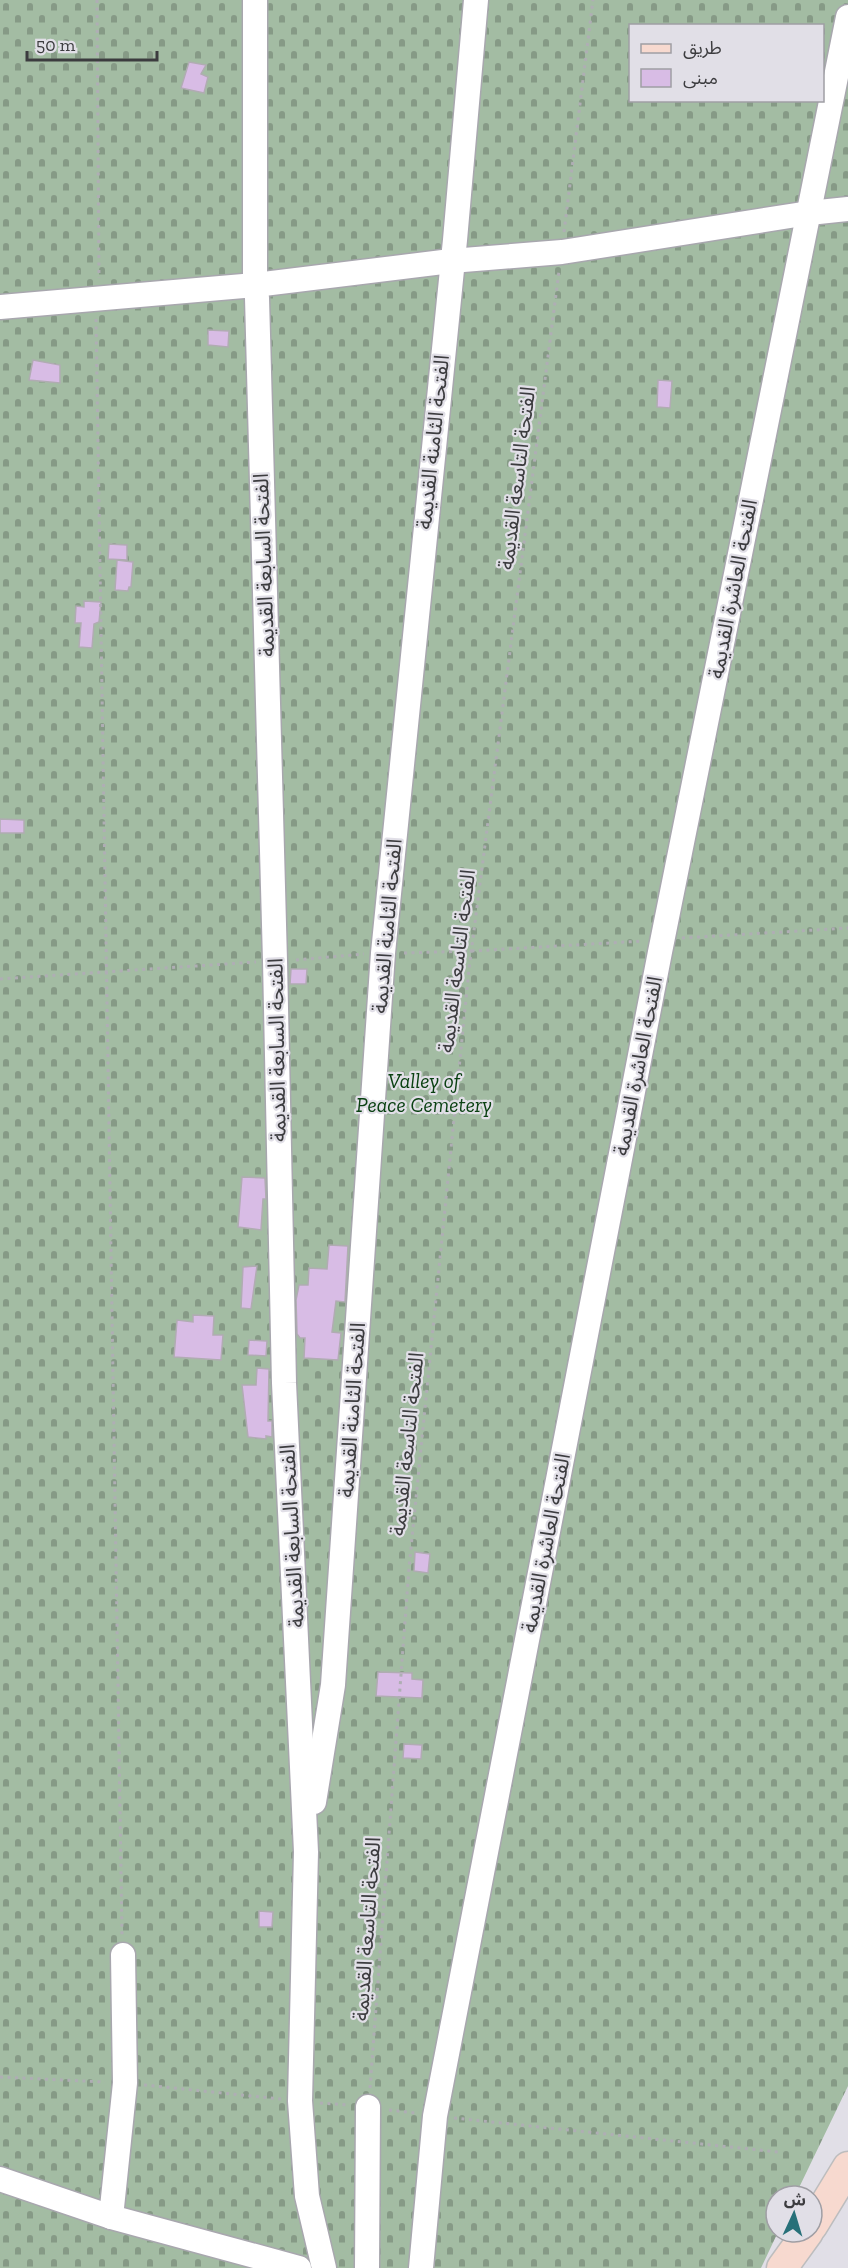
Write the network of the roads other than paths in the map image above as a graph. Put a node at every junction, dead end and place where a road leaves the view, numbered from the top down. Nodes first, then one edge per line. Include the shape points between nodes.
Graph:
1 (255, 0) edge
2 (476, 0) edge
3 (848, 17) edge
4 (848, 209) edge
5 (809, 213) junction
6 (451, 261) junction
7 (255, 285) junction
8 (0, 306) edge
9 (306, 1852) junction
10 (123, 1955) road end
11 (368, 2107) road end
12 (848, 2167) edge
13 (0, 2179) edge
14 (824, 2206) edge
15 (111, 2217) junction
16 (799, 2244) edge
17 (299, 2268) edge
18 (324, 2268) edge
19 (367, 2268) edge
20 (421, 2268) edge
21 (782, 2268) edge

1 - 7 street, الفتحة السابعة القديمة
2 - 6 street, الفتحة الثامنة القديمة
3 - 5 street, الفتحة العاشرة القديمة
4 - 5 street
5 - 6 street via 562,252
5 - 20 street, الفتحة العاشرة القديمة via 663,939 435,2116
6 - 7 street
6 - 9 street, الفتحة الثامنة القديمة via 383,953 333,1685
7 - 8 street
7 - 9 street, الفتحة السابعة القديمة via 284,1383
9 - 18 street, الفتحة السابعة القديمة via 300,2101 307,2196
10 - 15 street via 125,2083
11 - 19 street
12 - 14 main road
13 - 15 street
15 - 17 street
16 - 21 main road

